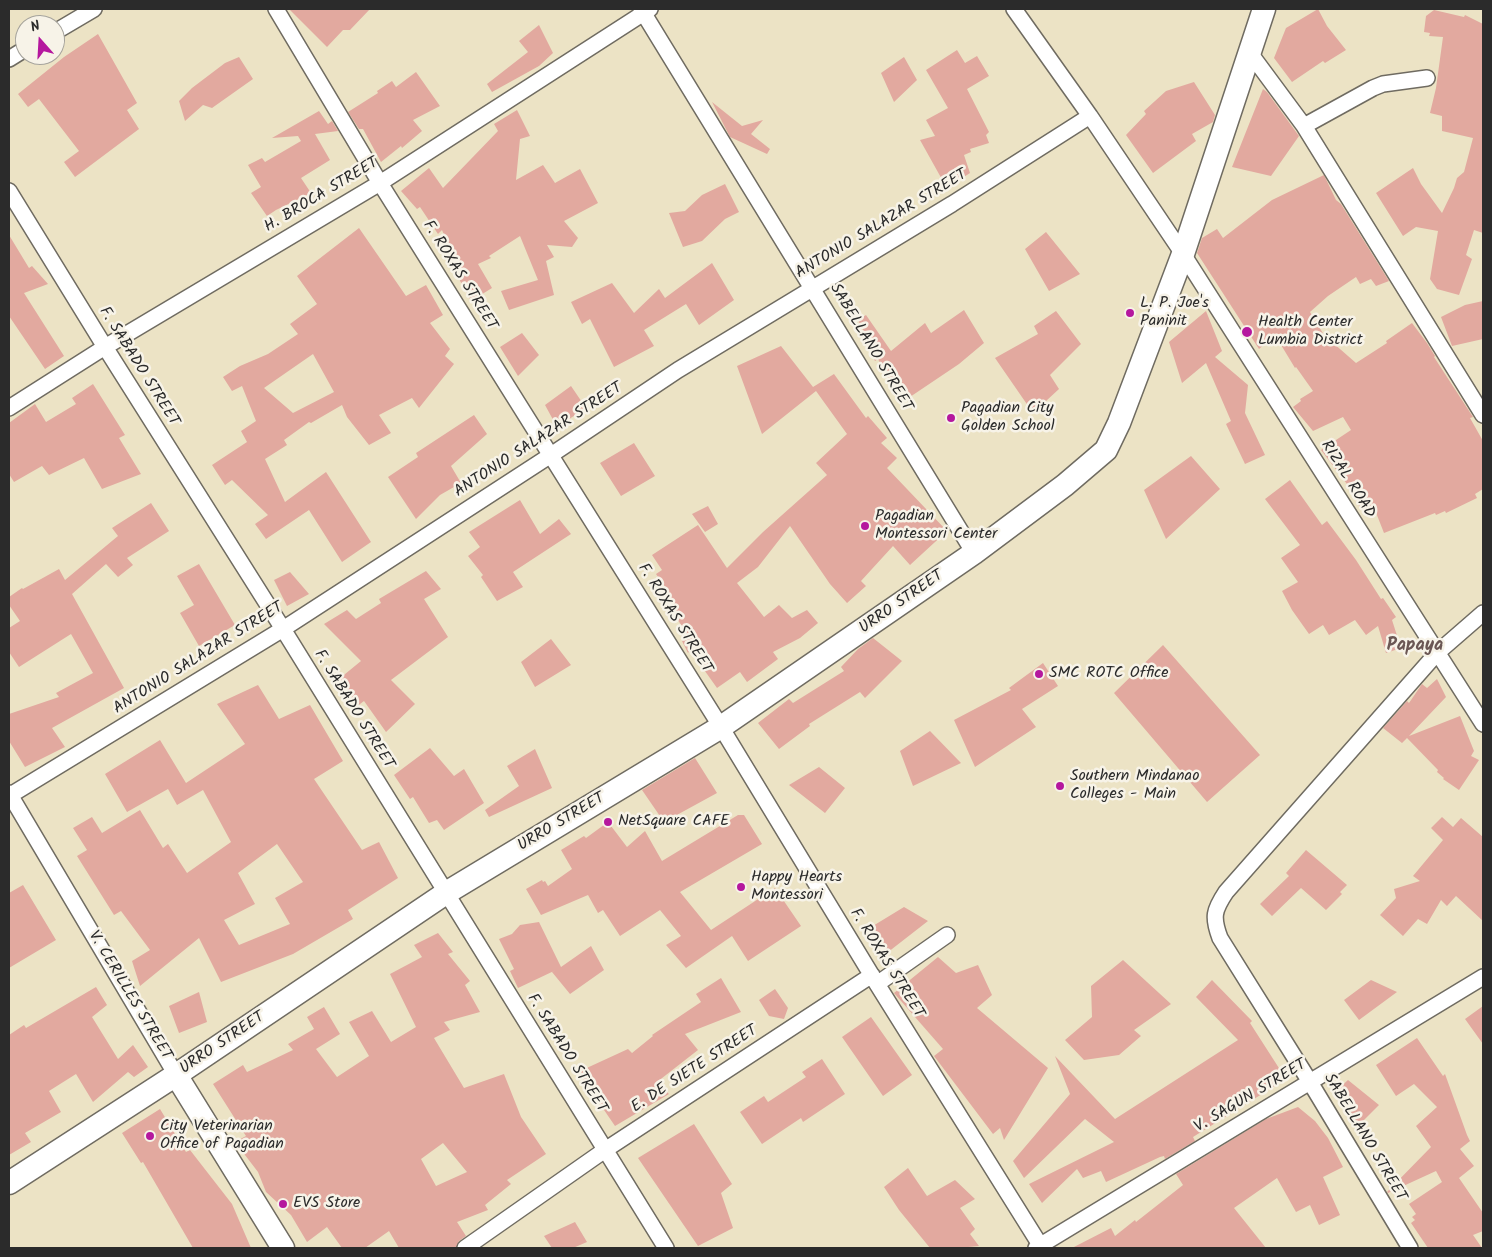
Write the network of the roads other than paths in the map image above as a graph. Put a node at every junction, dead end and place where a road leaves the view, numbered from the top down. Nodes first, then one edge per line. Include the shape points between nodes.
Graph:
1 (94, 9) edge
2 (276, 9) edge
3 (1014, 9) edge
4 (1264, 9) edge
5 (645, 10) edge
6 (65, 26) edge
7 (1250, 53) junction
8 (1427, 78) dead end
9 (1090, 116) junction
10 (1304, 126) junction
11 (380, 183) junction
12 (9, 191) edge
13 (1183, 254) junction
14 (813, 287) junction
15 (105, 347) junction
16 (9, 408) edge
17 (1483, 415) edge
18 (551, 455) junction
19 (974, 553) junction
20 (1483, 612) edge
21 (283, 629) junction
22 (1437, 653) junction
23 (1483, 724) edge
24 (721, 727) junction
25 (9, 795) edge
26 (446, 893) junction
27 (947, 935) dead end
28 (1483, 977) edge
29 (874, 980) junction
30 (176, 1075) junction
31 (1310, 1082) junction
32 (605, 1150) junction
33 (9, 1183) edge
34 (1039, 1247) edge
35 (283, 1248) edge
36 (465, 1248) edge
37 (666, 1248) edge
38 (1410, 1248) edge

1 - 6 street
2 - 11 street, F. ROXAS STREET
3 - 9 street, RIZAL ROAD
4 - 7 street
5 - 11 street, H. BROCA STREET
5 - 14 street, SABELLANO STREET
7 - 10 street
7 - 13 street
8 - 10 street via 1373,88
9 - 13 street, RIZAL ROAD
9 - 14 street, ANTONIO SALAZAR STREET
10 - 17 street
11 - 15 street, H. BROCA STREET
11 - 18 street, F. ROXAS STREET
12 - 15 street, F. SABADO STREET
13 - 19 street, URRO STREET via 1106,450
13 - 22 street, RIZAL ROAD
14 - 18 street, ANTONIO SALAZAR STREET via 678,370
14 - 19 street, SABELLANO STREET
15 - 16 street, H. BROCA STREET
15 - 21 street, F. SABADO STREET
18 - 21 street, ANTONIO SALAZAR STREET
18 - 24 street, F. ROXAS STREET
19 - 24 street, URRO STREET
20 - 22 street
21 - 25 street, ANTONIO SALAZAR STREET
21 - 26 street, F. SABADO STREET
22 - 23 street, RIZAL ROAD
22 - 31 street, SABELLANO STREET via 1217,906 1216,927 1220,938
24 - 26 street, URRO STREET
24 - 29 street, F. ROXAS STREET
25 - 30 street, V. CERILLES STREET
26 - 30 street, URRO STREET
26 - 32 street, F. SABADO STREET
27 - 29 street, E. DE SIETE STREET
28 - 31 street, V. SAGUN STREET
29 - 32 street, E. DE SIETE STREET
29 - 34 street, F. ROXAS STREET
30 - 33 street, URRO STREET
30 - 35 street, V. CERILLES STREET
31 - 34 street, V. SAGUN STREET
31 - 38 street, SABELLANO STREET
32 - 36 street, E. DE SIETE STREET
32 - 37 street, F. SABADO STREET

